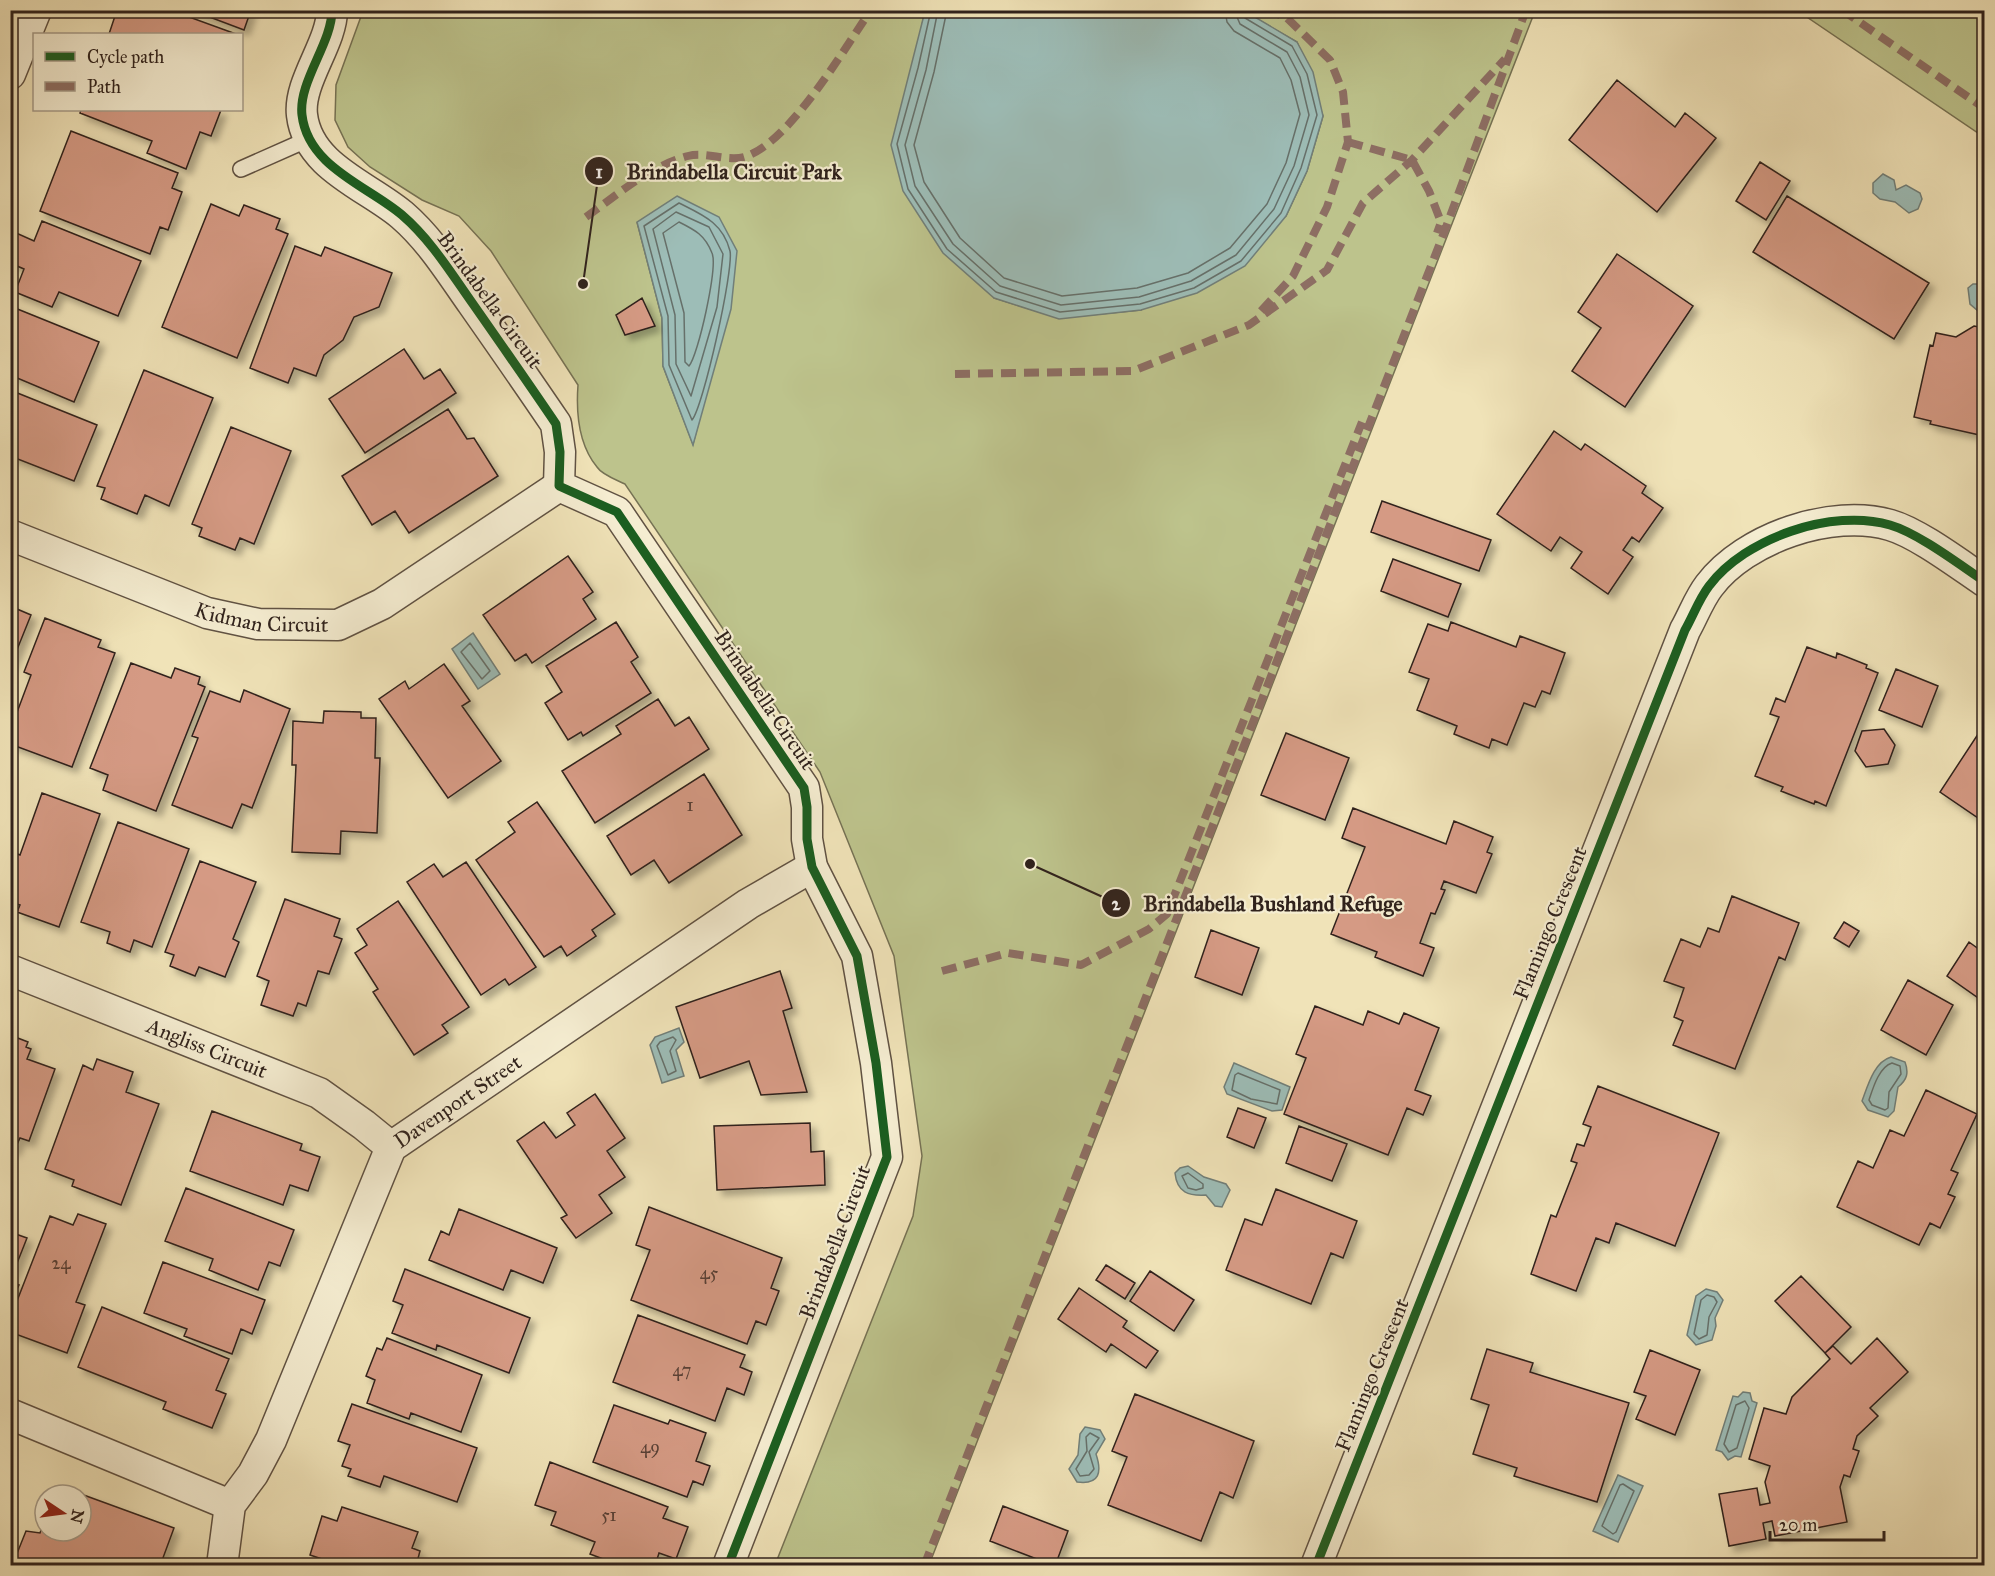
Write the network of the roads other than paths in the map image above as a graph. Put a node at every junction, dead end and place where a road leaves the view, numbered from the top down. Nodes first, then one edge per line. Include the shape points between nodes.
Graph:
1 (36, 10) edge
2 (332, 10) edge
3 (10, 74) edge
4 (310, 138) junction
5 (241, 169) dead end
6 (559, 486) junction
7 (10, 535) edge
8 (1984, 581) edge
9 (812, 867) junction
10 (10, 970) edge
11 (391, 1147) junction
12 (10, 1414) edge
13 (230, 1505) junction
14 (222, 1566) edge
15 (728, 1566) edge
16 (1316, 1566) edge

1 - 3 street
2 - 4 street, Brindabella Circuit via 302,115
4 - 5 lane
4 - 6 street, Brindabella Circuit via 321,157 405,217 439,255 556,424
6 - 7 street, Kidman Circuit via 382,604 338,625 258,624 207,613
6 - 9 street, Brindabella Circuit via 617,512 804,788
8 - 16 street, Flamingo Crescent via 1937,549 1891,525 1842,520 1791,531 1744,552 1709,586 1685,630
9 - 11 street, Davenport Street via 738,910
9 - 15 street, Brindabella Circuit via 857,956 876,1062 887,1157
10 - 11 street, Angliss Circuit via 319,1093
11 - 13 street, Davenport Street via 271,1440
12 - 13 street
13 - 14 street, Davenport Street

